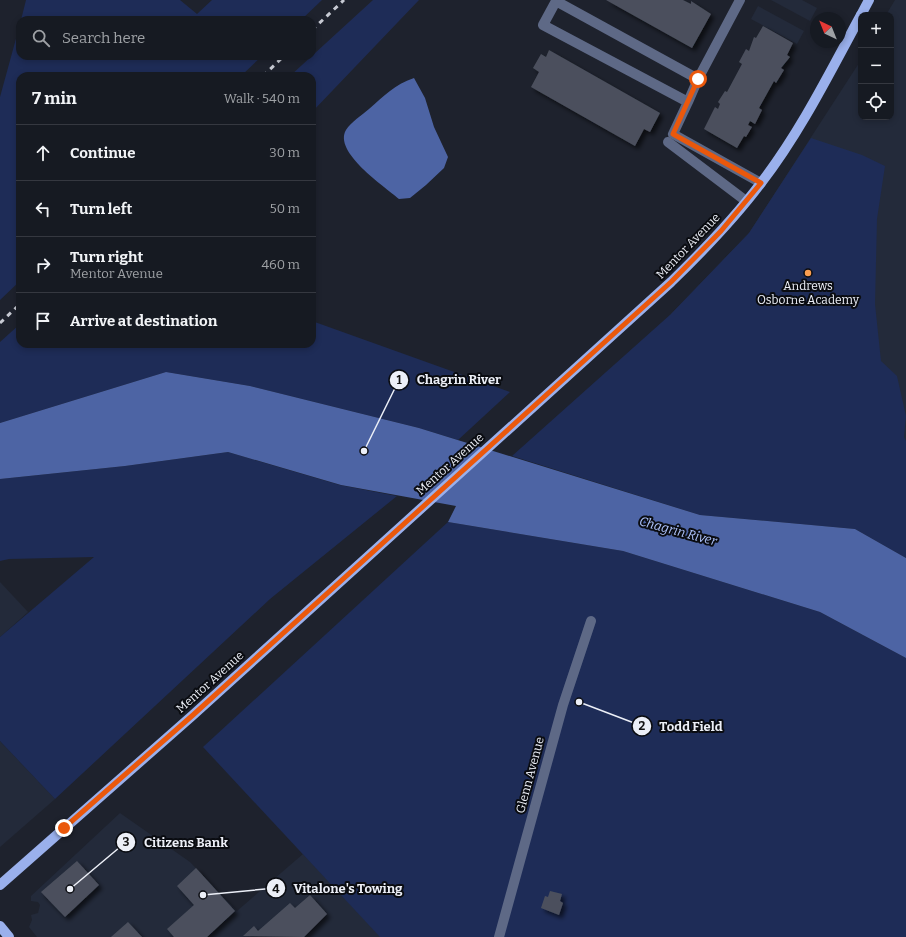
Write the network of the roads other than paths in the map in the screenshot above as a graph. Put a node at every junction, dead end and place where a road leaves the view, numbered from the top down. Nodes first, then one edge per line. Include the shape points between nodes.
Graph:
1 (740, 0) edge
2 (869, 0) edge
3 (556, 1) edge
4 (863, 12) edge
5 (858, 21) edge
6 (698, 79) junction
7 (688, 102) junction
8 (668, 142) dead end
9 (761, 183) junction
10 (746, 201) junction
11 (591, 621) dead end
12 (0, 885) edge
13 (0, 926) edge
14 (9, 937) edge
15 (499, 937) edge

1 - 6 street
2 - 4 main road, Mentor Avenue
3 - 6 street
3 - 7 street via 543,25
5 - 9 main road, Mentor Avenue via 812,106
6 - 7 street
7 - 9 street via 673,134
8 - 10 street
9 - 10 main road, Mentor Avenue
10 - 12 main road, Mentor Avenue via 721,231 671,282 193,715
11 - 15 street, Glenn Avenue via 563,705
13 - 14 main road

